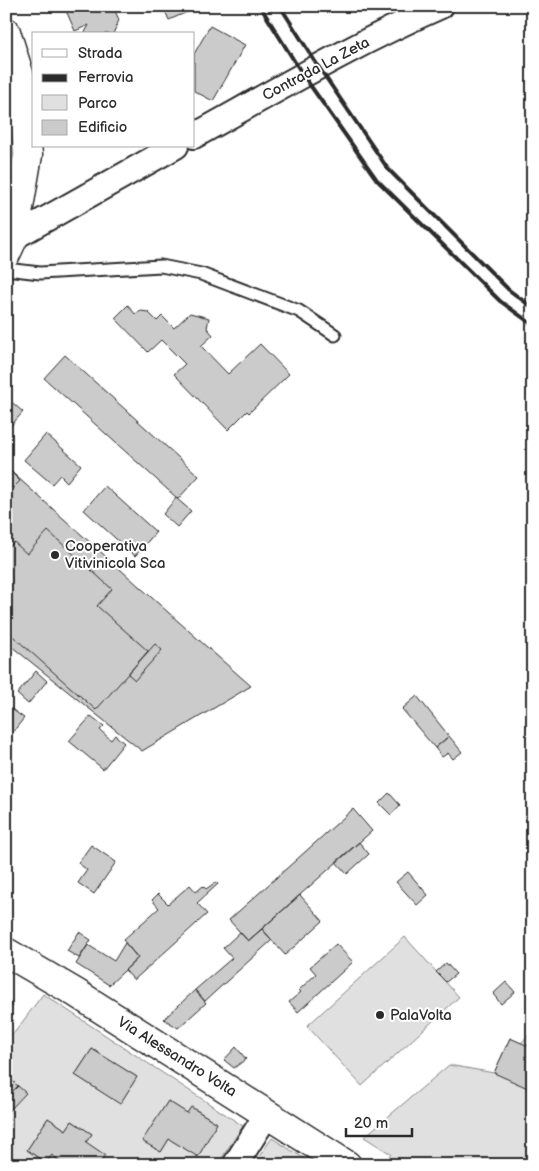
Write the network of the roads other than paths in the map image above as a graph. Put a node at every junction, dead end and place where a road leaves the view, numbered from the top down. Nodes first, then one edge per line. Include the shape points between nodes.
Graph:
1 (441, 6) edge
2 (6, 32) edge
3 (195, 135) edge
4 (173, 148) edge
5 (10, 246) edge
6 (6, 269) edge
7 (334, 334) dead end
8 (6, 952) edge
9 (267, 1114) junction
10 (235, 1165) edge
11 (347, 1165) edge

1 - 3 street, Contrada La Zeta via 327,62
2 - 5 street via 22,83 28,155
4 - 5 street
6 - 7 lane via 40,273 161,266 201,274 299,311
8 - 9 street, Via Alessandro Volta
9 - 10 street
9 - 11 street, Via Alessandro Volta

